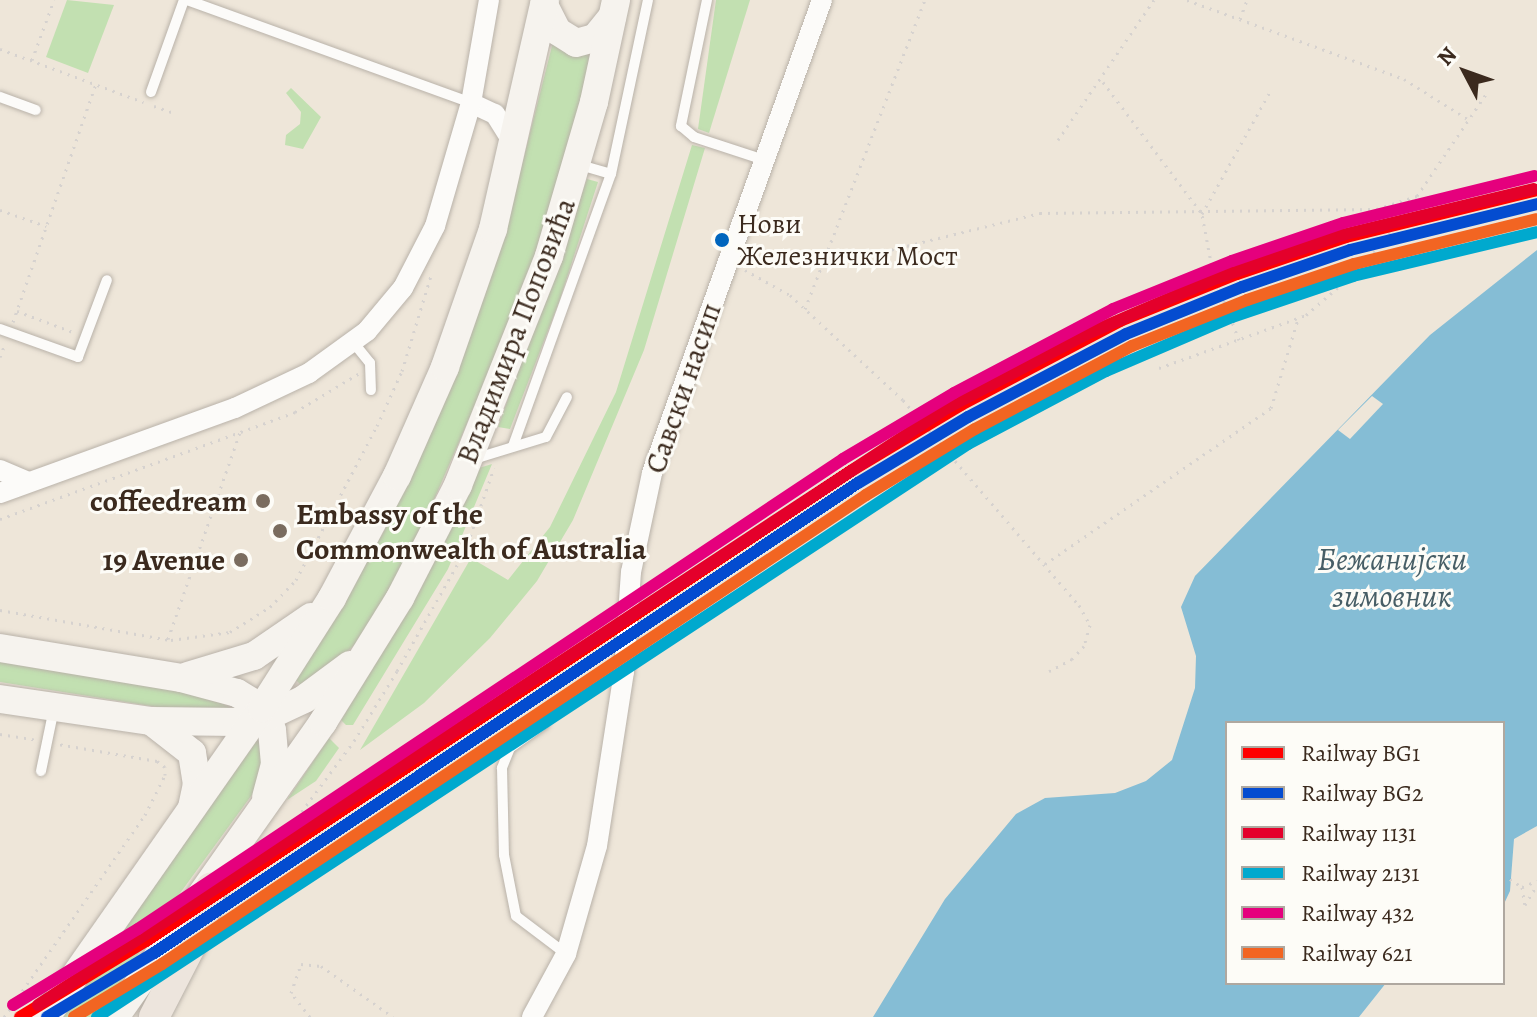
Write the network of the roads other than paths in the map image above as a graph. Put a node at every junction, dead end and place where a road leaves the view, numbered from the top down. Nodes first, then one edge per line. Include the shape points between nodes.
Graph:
1 (185, 0) edge
2 (489, 0) edge
3 (648, 0) edge
4 (707, 0) edge
5 (822, 0) edge
6 (544, 2) edge
7 (614, 8) edge
8 (530, 78) junction
9 (151, 92) dead end
10 (0, 97) edge
11 (474, 104) junction
12 (36, 110) dead end
13 (515, 146) junction
14 (764, 160) junction
15 (578, 164) junction
16 (611, 174) junction
17 (107, 280) dead end
18 (0, 329) edge
19 (353, 342) junction
20 (371, 390) dead end
21 (567, 397) dead end
22 (507, 447) junction
23 (469, 461) junction
24 (0, 470) edge
25 (28, 482) junction
26 (0, 493) edge
27 (332, 598) junction
28 (372, 645) junction
29 (0, 648) edge
30 (181, 678) junction
31 (0, 699) edge
32 (55, 706) junction
33 (261, 715) junction
34 (151, 721) junction
35 (544, 724) dead end
36 (41, 771) dead end
37 (191, 811) junction
38 (256, 824) junction
39 (220, 898) junction
40 (566, 954) junction
41 (46, 1017) edge
42 (115, 1017) edge
43 (154, 1017) edge
44 (532, 1017) edge

1 - 9 lane
1 - 11 lane
2 - 11 street
3 - 16 lane
4 - 14 lane via 681,126 694,137
5 - 14 street, Савски насип
6 - 7 main road via 557,31 576,43 595,38
6 - 8 main road, Владимира Поповића
7 - 15 main road, Владимира Поповића
8 - 11 street via 504,101
8 - 13 main road, Владимира Поповића
10 - 12 lane
11 - 13 street via 495,114
11 - 19 street via 421,258 387,309
13 - 27 main road, Владимира Поповића via 493,229 445,367 390,490
14 - 40 street, Савски насип via 652,473 631,572 624,672 597,846
15 - 16 lane
15 - 23 main road, Владимира Поповића via 524,326
16 - 22 lane
17 - 18 lane via 78,357
19 - 20 lane via 370,363
19 - 25 street via 309,373 235,408
21 - 22 lane via 546,437
22 - 23 lane
23 - 28 main road, Владимира Поповића
24 - 25 street
25 - 26 street
27 - 30 main road via 272,647 236,664
27 - 33 main road, Владимира Поповића
28 - 33 main road via 330,683
28 - 38 main road
29 - 30 main road
30 - 33 main road via 219,686
31 - 32 main road
32 - 34 main road
32 - 36 lane
33 - 34 main road
33 - 37 main road, Владимира Поповића
33 - 38 main road via 275,764
34 - 37 main road via 192,753 197,784
35 - 40 lane via 510,748 502,768 504,855 516,916
37 - 41 main road, Владимира Поповића
38 - 39 main road
39 - 42 main road
39 - 43 main road
40 - 44 street, Савски насип

